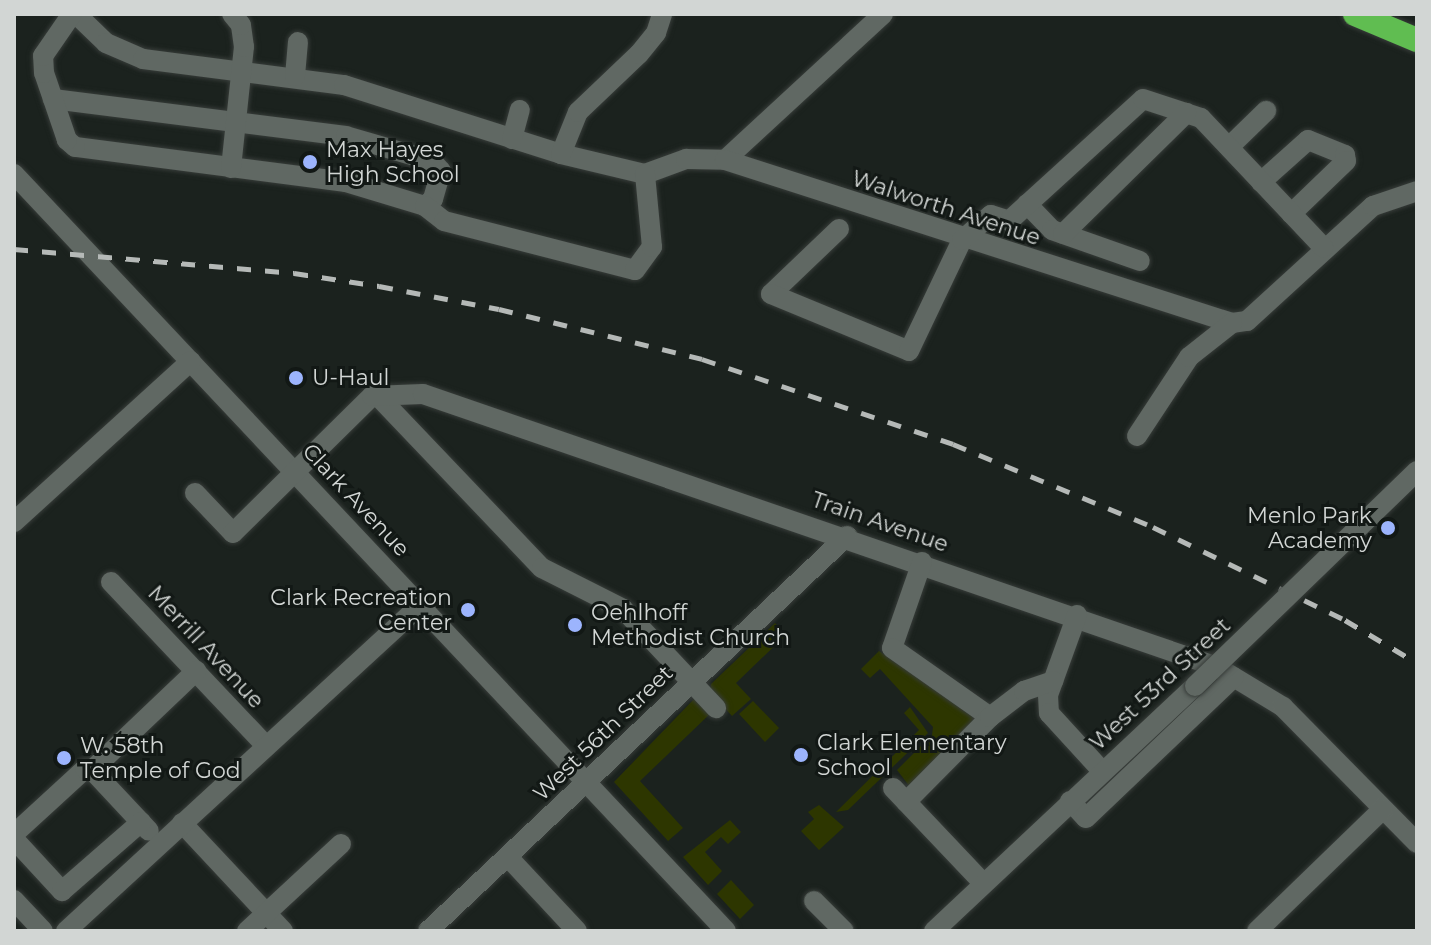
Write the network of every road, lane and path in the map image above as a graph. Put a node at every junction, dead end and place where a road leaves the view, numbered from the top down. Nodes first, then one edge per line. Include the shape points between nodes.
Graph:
1 (74, 14) edge
2 (232, 14) edge
3 (662, 14) edge
4 (883, 14) edge
5 (1355, 14) edge
6 (1417, 40) edge
7 (298, 42) dead end
8 (239, 70) junction
9 (295, 76) junction
10 (53, 99) junction
11 (520, 110) dead end
12 (1266, 111) dead end
13 (1186, 113) junction
14 (235, 121) junction
15 (512, 139) junction
16 (1229, 147) junction
17 (561, 154) junction
18 (725, 160) junction
19 (231, 168) junction
20 (14, 174) edge
21 (645, 174) junction
22 (1261, 182) junction
23 (1417, 191) edge
24 (1027, 204) junction
25 (425, 206) junction
26 (1291, 214) junction
27 (839, 229) dead end
28 (1063, 234) junction
29 (962, 240) junction
30 (1323, 247) junction
31 (1140, 261) dead end
32 (1232, 323) junction
33 (191, 361) junction
34 (377, 395) junction
35 (1137, 436) dead end
36 (294, 469) junction
37 (1417, 471) edge
38 (195, 493) dead end
39 (14, 522) edge
40 (847, 536) junction
41 (922, 562) junction
42 (111, 582) dead end
43 (420, 605) junction
44 (1077, 615) junction
45 (196, 671) junction
46 (1234, 677) junction
47 (691, 681) junction
48 (1053, 681) junction
49 (716, 708) dead end
50 (990, 717) junction
51 (266, 746) junction
52 (92, 770) junction
53 (1102, 771) junction
54 (587, 783) junction
55 (1070, 801) junction
56 (1383, 809) junction
57 (141, 822) junction
58 (182, 823) junction
59 (14, 836) edge
60 (160, 843) junction
61 (1417, 843) edge
62 (341, 844) dead end
63 (508, 857) junction
64 (983, 883) junction
65 (14, 900) edge
66 (814, 901) dead end
67 (266, 913) junction
68 (43, 931) edge
69 (66, 931) edge
70 (247, 931) edge
71 (283, 931) edge
72 (428, 931) edge
73 (577, 931) edge
74 (726, 931) edge
75 (844, 931) edge
76 (934, 931) edge
77 (1257, 931) edge

1 - 8 street via 93,34 123,52
1 - 10 street via 43,56
2 - 8 street via 241,25 244,47
3 - 17 street via 656,33 639,54 578,112
4 - 18 street
5 - 6 highway
7 - 9 street
8 - 9 street
8 - 14 street
9 - 15 street via 344,85
10 - 14 street
10 - 19 street via 67,140 90,150
11 - 15 street
12 - 16 street
13 - 16 street via 1201,118
13 - 24 street via 1135,101
13 - 28 street
14 - 19 street
14 - 25 street via 346,136 432,161 441,171 433,199
15 - 17 street
16 - 22 street
17 - 21 street
18 - 21 street, Walworth Avenue via 686,159
18 - 29 street, Walworth Avenue
19 - 25 street via 346,182
20 - 33 street, Clark Avenue
21 - 25 street via 652,247 635,270 444,221
22 - 26 street
22 - 26 street via 1308,140 1345,155 1346,161
23 - 30 street via 1373,206
24 - 28 street
24 - 29 street via 1009,221 991,215
26 - 30 street
27 - 29 street via 771,294 909,351
28 - 31 street
29 - 32 street, Walworth Avenue
30 - 32 street via 1247,321
32 - 35 street via 1189,357
33 - 36 street, Clark Avenue
33 - 39 street
34 - 36 street
34 - 40 street, Train Avenue via 423,394
34 - 47 street via 542,568 623,609
36 - 38 street via 233,533
36 - 43 street, Clark Avenue
37 - 53 street, West 53rd Street, bridge
40 - 41 street, Train Avenue
40 - 47 street, West 56th Street
41 - 44 street, Train Avenue
41 - 50 street via 892,648
42 - 45 street, Merrill Avenue
43 - 51 street
43 - 54 street, Clark Avenue
44 - 46 street, Train Avenue
44 - 48 street
45 - 51 street, Merrill Avenue
45 - 52 street
46 - 55 street via 1086,818
46 - 56 street, Train Avenue via 1283,707
47 - 49 street
47 - 54 street, West 56th Street
48 - 50 street via 1024,691
48 - 53 street via 1049,713
50 - 64 street via 899,795
51 - 58 street
52 - 57 street
52 - 59 street via 85,769
53 - 55 street, West 53rd Street
54 - 63 street, West 56th Street
54 - 74 street, Clark Avenue
55 - 64 street, West 53rd Street
56 - 61 street, Train Avenue
56 - 77 street
57 - 59 street via 62,891
57 - 60 street
58 - 60 street
58 - 67 street
60 - 69 street
62 - 67 street
63 - 72 street, West 56th Street
63 - 73 street
64 - 76 street, West 53rd Street
65 - 68 street
66 - 75 street
67 - 70 street
67 - 71 street

